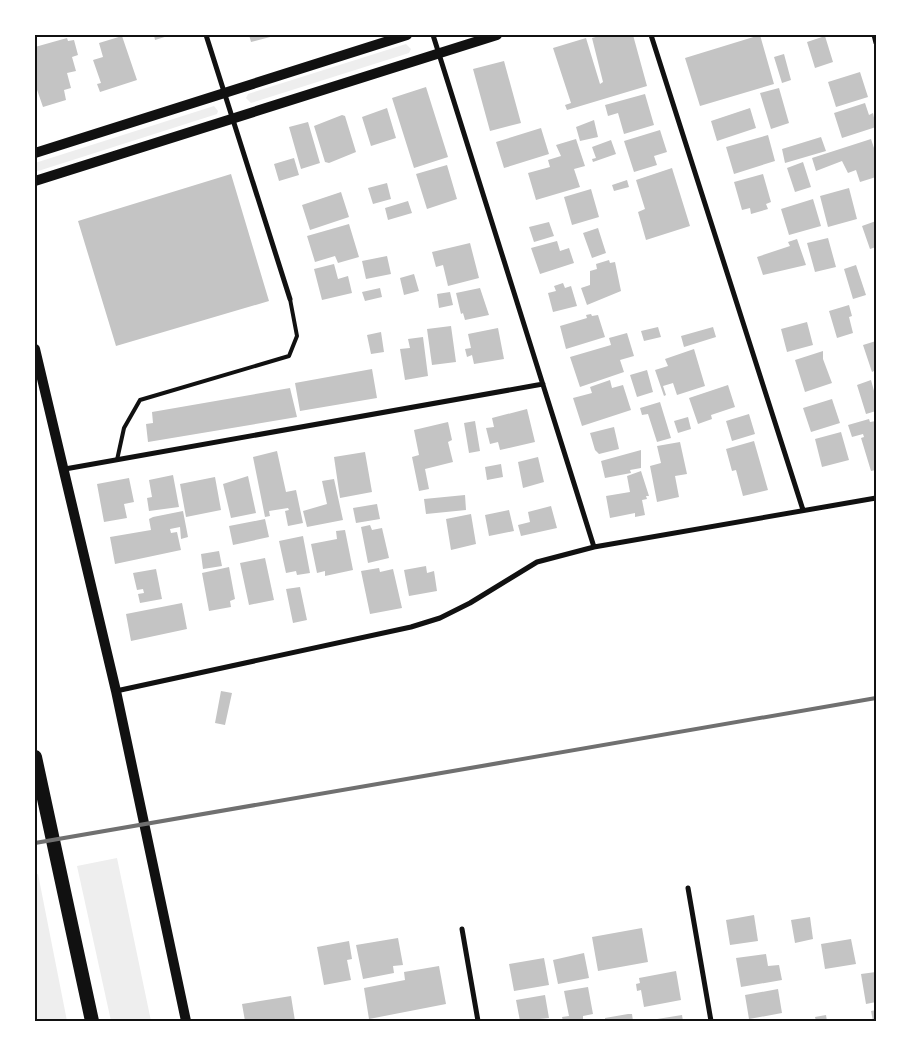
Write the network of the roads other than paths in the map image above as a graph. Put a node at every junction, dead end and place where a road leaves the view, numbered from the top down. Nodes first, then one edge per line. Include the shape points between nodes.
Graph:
1 (206, 35) edge
2 (406, 35) edge
3 (433, 35) edge
4 (497, 35) edge
5 (651, 35) edge
6 (874, 35) edge
7 (876, 43) edge
8 (439, 53) junction
9 (224, 93) junction
10 (233, 118) junction
11 (35, 153) edge
12 (35, 181) edge
13 (290, 299) joint
14 (35, 349) edge
15 (543, 384) junction
16 (117, 460) junction
17 (65, 469) junction
18 (876, 498) edge
19 (803, 510) junction
20 (594, 547) junction
21 (116, 691) junction
22 (35, 756) edge
23 (688, 888) dead end
24 (462, 929) dead end
25 (92, 1021) edge
26 (186, 1021) edge
27 (478, 1021) edge
28 (711, 1021) edge

1 - 9 street
2 - 9 main road
3 - 8 street
4 - 8 main road
5 - 19 street
6 - 7 street
8 - 10 main road
8 - 15 street
9 - 10 street
9 - 11 main road
10 - 12 main road
10 - 13 street
13 - 16 lane via 297,336 289,356 140,400 124,428
14 - 17 main road
15 - 16 street
15 - 20 street
16 - 17 street
17 - 21 main road
18 - 19 street
19 - 20 street
20 - 21 street via 537,562 470,603 440,618 411,627
21 - 26 main road
22 - 25 highway
23 - 28 street
24 - 27 street

